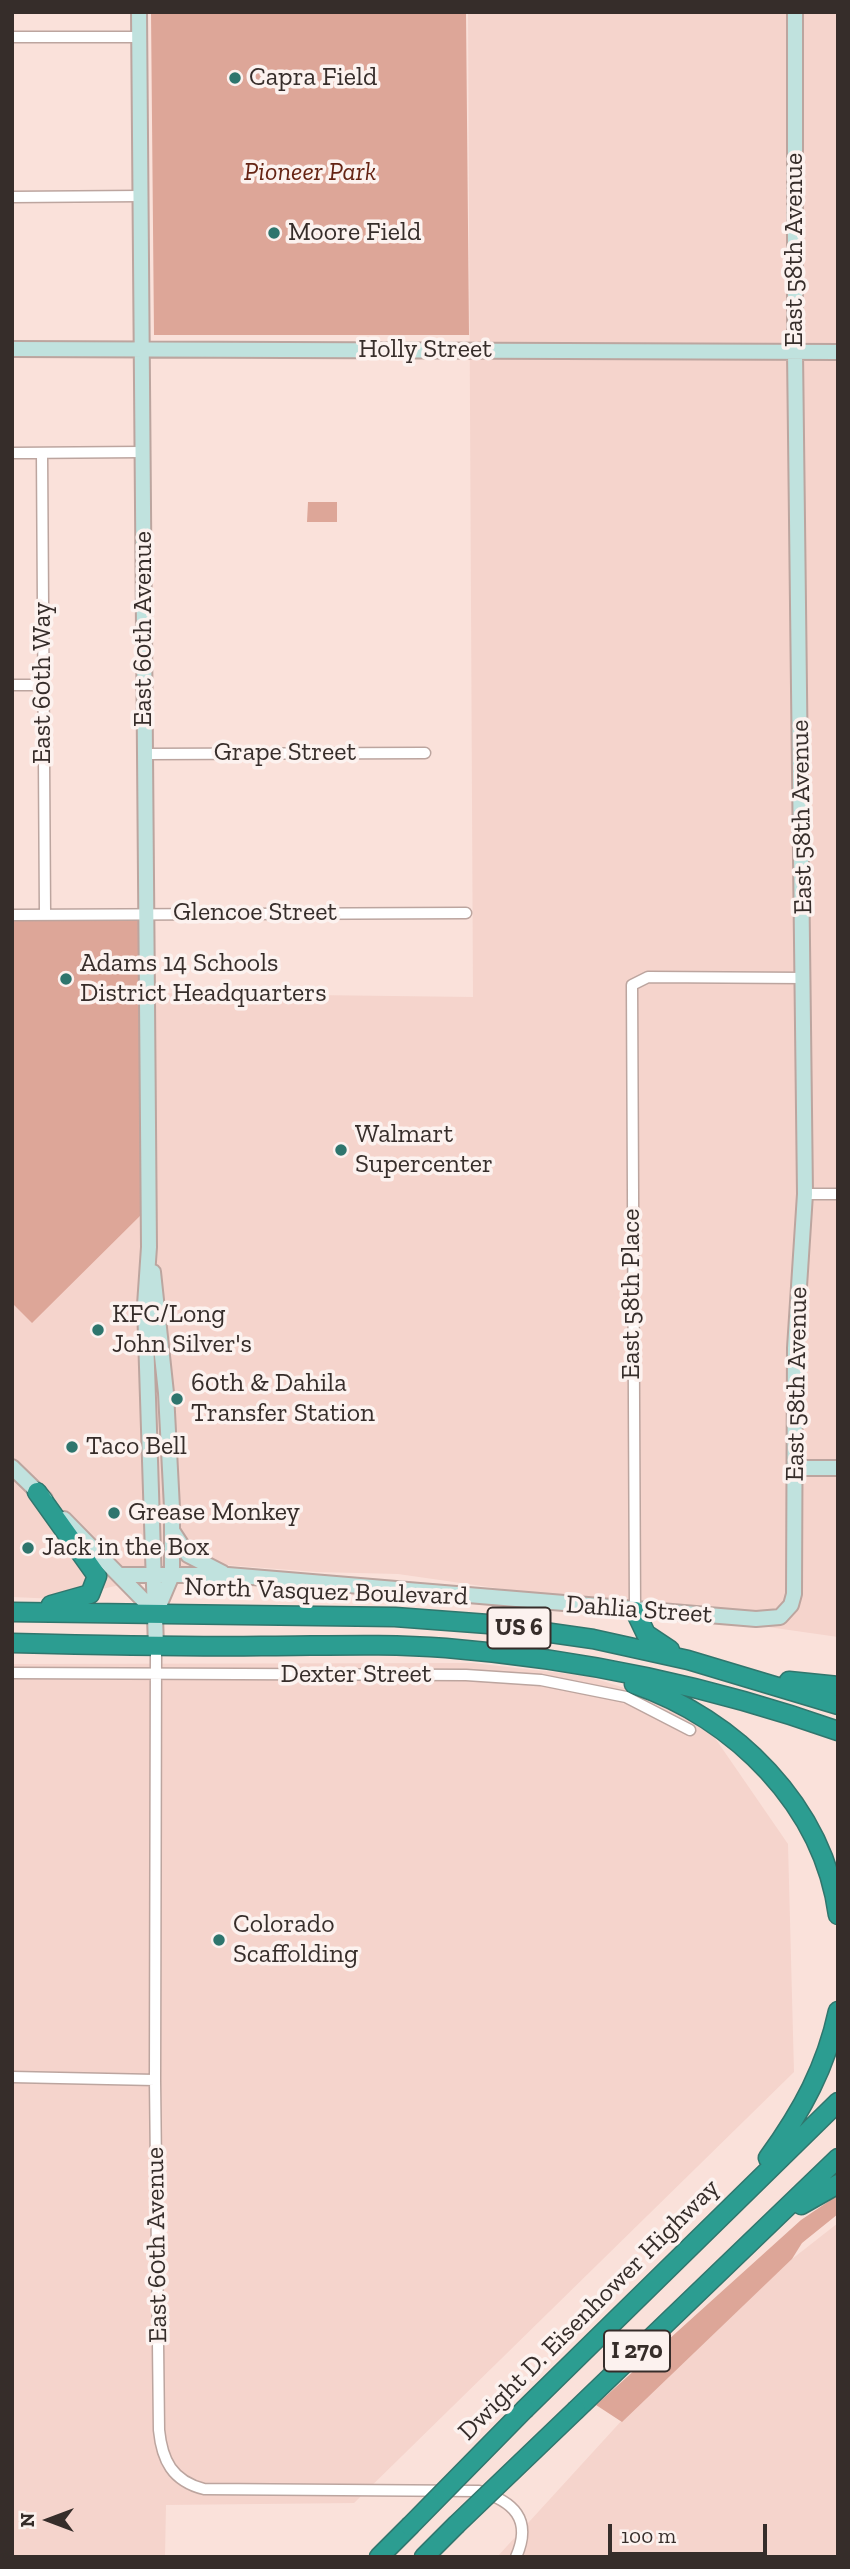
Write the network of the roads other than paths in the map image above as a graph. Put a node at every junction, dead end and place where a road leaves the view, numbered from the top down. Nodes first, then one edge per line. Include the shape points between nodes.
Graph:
1 (139, 12) edge
2 (795, 12) edge
3 (12, 37) edge
4 (139, 37) junction
5 (141, 196) junction
6 (12, 197) edge
7 (12, 349) edge
8 (144, 349) junction
9 (795, 352) junction
10 (838, 352) edge
11 (12, 453) edge
12 (42, 453) junction
13 (143, 453) junction
14 (12, 685) edge
15 (43, 685) junction
16 (425, 753) dead end
17 (145, 754) junction
18 (45, 913) junction
19 (147, 913) junction
20 (466, 913) dead end
21 (12, 915) edge
22 (804, 978) junction
23 (838, 1194) edge
24 (805, 1195) junction
25 (149, 1247) junction
26 (12, 1467) edge
27 (795, 1468) junction
28 (838, 1468) edge
29 (37, 1492) junction
30 (172, 1527) junction
31 (120, 1575) junction
32 (154, 1575) junction
33 (172, 1575) junction
34 (228, 1576) junction
35 (12, 1611) edge
36 (635, 1611) junction
37 (156, 1613) junction
38 (780, 1617) joint
39 (12, 1643) edge
40 (156, 1647) junction
41 (557, 1661) junction
42 (699, 1662) junction
43 (12, 1673) edge
44 (156, 1675) junction
45 (755, 1678) junction
46 (838, 1686) edge
47 (838, 1705) edge
48 (690, 1730) dead end
49 (838, 1731) edge
50 (838, 1915) edge
51 (838, 2011) edge
52 (12, 2077) edge
53 (155, 2080) junction
54 (838, 2102) edge
55 (838, 2158) edge
56 (838, 2184) edge
57 (727, 2209) junction
58 (757, 2235) junction
59 (379, 2557) edge
60 (425, 2557) edge
61 (516, 2557) edge

1 - 4 street, East 60th Avenue
2 - 9 street, East 58th Avenue
3 - 4 street
4 - 5 street, East 60th Avenue
5 - 6 street
5 - 8 street, East 60th Avenue
7 - 8 street, Holly Street
8 - 9 street, Holly Street
8 - 13 street, East 60th Avenue
9 - 10 street, Holly Street
9 - 22 street, East 58th Avenue
11 - 12 street
12 - 13 street
12 - 15 street, East 60th Way
13 - 17 street, East 60th Avenue
14 - 15 street
15 - 18 street, East 60th Way
16 - 17 street, Grape Street
17 - 19 street, East 60th Avenue
18 - 19 street, Glencoe Street
18 - 21 street, Glencoe Street
19 - 20 street, Glencoe Street
19 - 25 street, East 60th Avenue
22 - 24 street, East 58th Avenue
22 - 36 street, East 58th Place via 648,977 638,979 630,993
23 - 24 street
24 - 27 street, East 58th Avenue via 795,1348
25 - 30 street, East 60th Avenue via 167,1403
25 - 32 street, East 60th Avenue via 145,1306
26 - 29 street
27 - 28 street
27 - 38 street, East 58th Avenue via 794,1594
29 - 31 street
29 - 35 highway via 89,1560 97,1582 86,1597
30 - 33 street, East 60th Avenue
30 - 34 street via 188,1555
31 - 32 street, Dahlia Street
31 - 37 street
32 - 33 street, Dahlia Street
32 - 37 street, East 60th Avenue
33 - 34 street, Dahlia Street
33 - 37 street, East 60th Avenue
34 - 36 street, Dahlia Street
35 - 37 highway, North Vasquez Boulevard / US 6
36 - 38 street, Dahlia Street
36 - 42 highway via 655,1642
37 - 40 street, East 60th Avenue
37 - 42 highway, North Vasquez Boulevard / US 6 via 437,1619 549,1632
39 - 40 highway, North Vasquez Boulevard / US 6
40 - 41 highway, North Vasquez Boulevard / US 6 via 396,1646
40 - 44 street, East 60th Avenue
41 - 49 highway, North Vasquez Boulevard / US 6 via 724,1695
41 - 50 highway via 664,1695 692,1708 738,1741 774,1777 804,1821 829,1878
42 - 45 highway, North Vasquez Boulevard / US 6
43 - 44 street, Dexter Street
44 - 48 street, Dexter Street via 466,1675 541,1680 626,1697
44 - 53 street, East 60th Avenue
45 - 46 highway
45 - 47 highway, North Vasquez Boulevard / US 6
51 - 57 highway via 809,2097
52 - 53 street
53 - 61 street, East 60th Avenue via 159,2430 168,2467 185,2482 204,2489 479,2491 508,2501 517,2513 521,2537
54 - 57 highway, Dwight D. Eisenhower Highway / I 270
55 - 58 highway, I 270
56 - 58 highway
57 - 59 highway, Dwight D. Eisenhower Highway / I 270, bridge
58 - 60 highway, I 270, bridge

